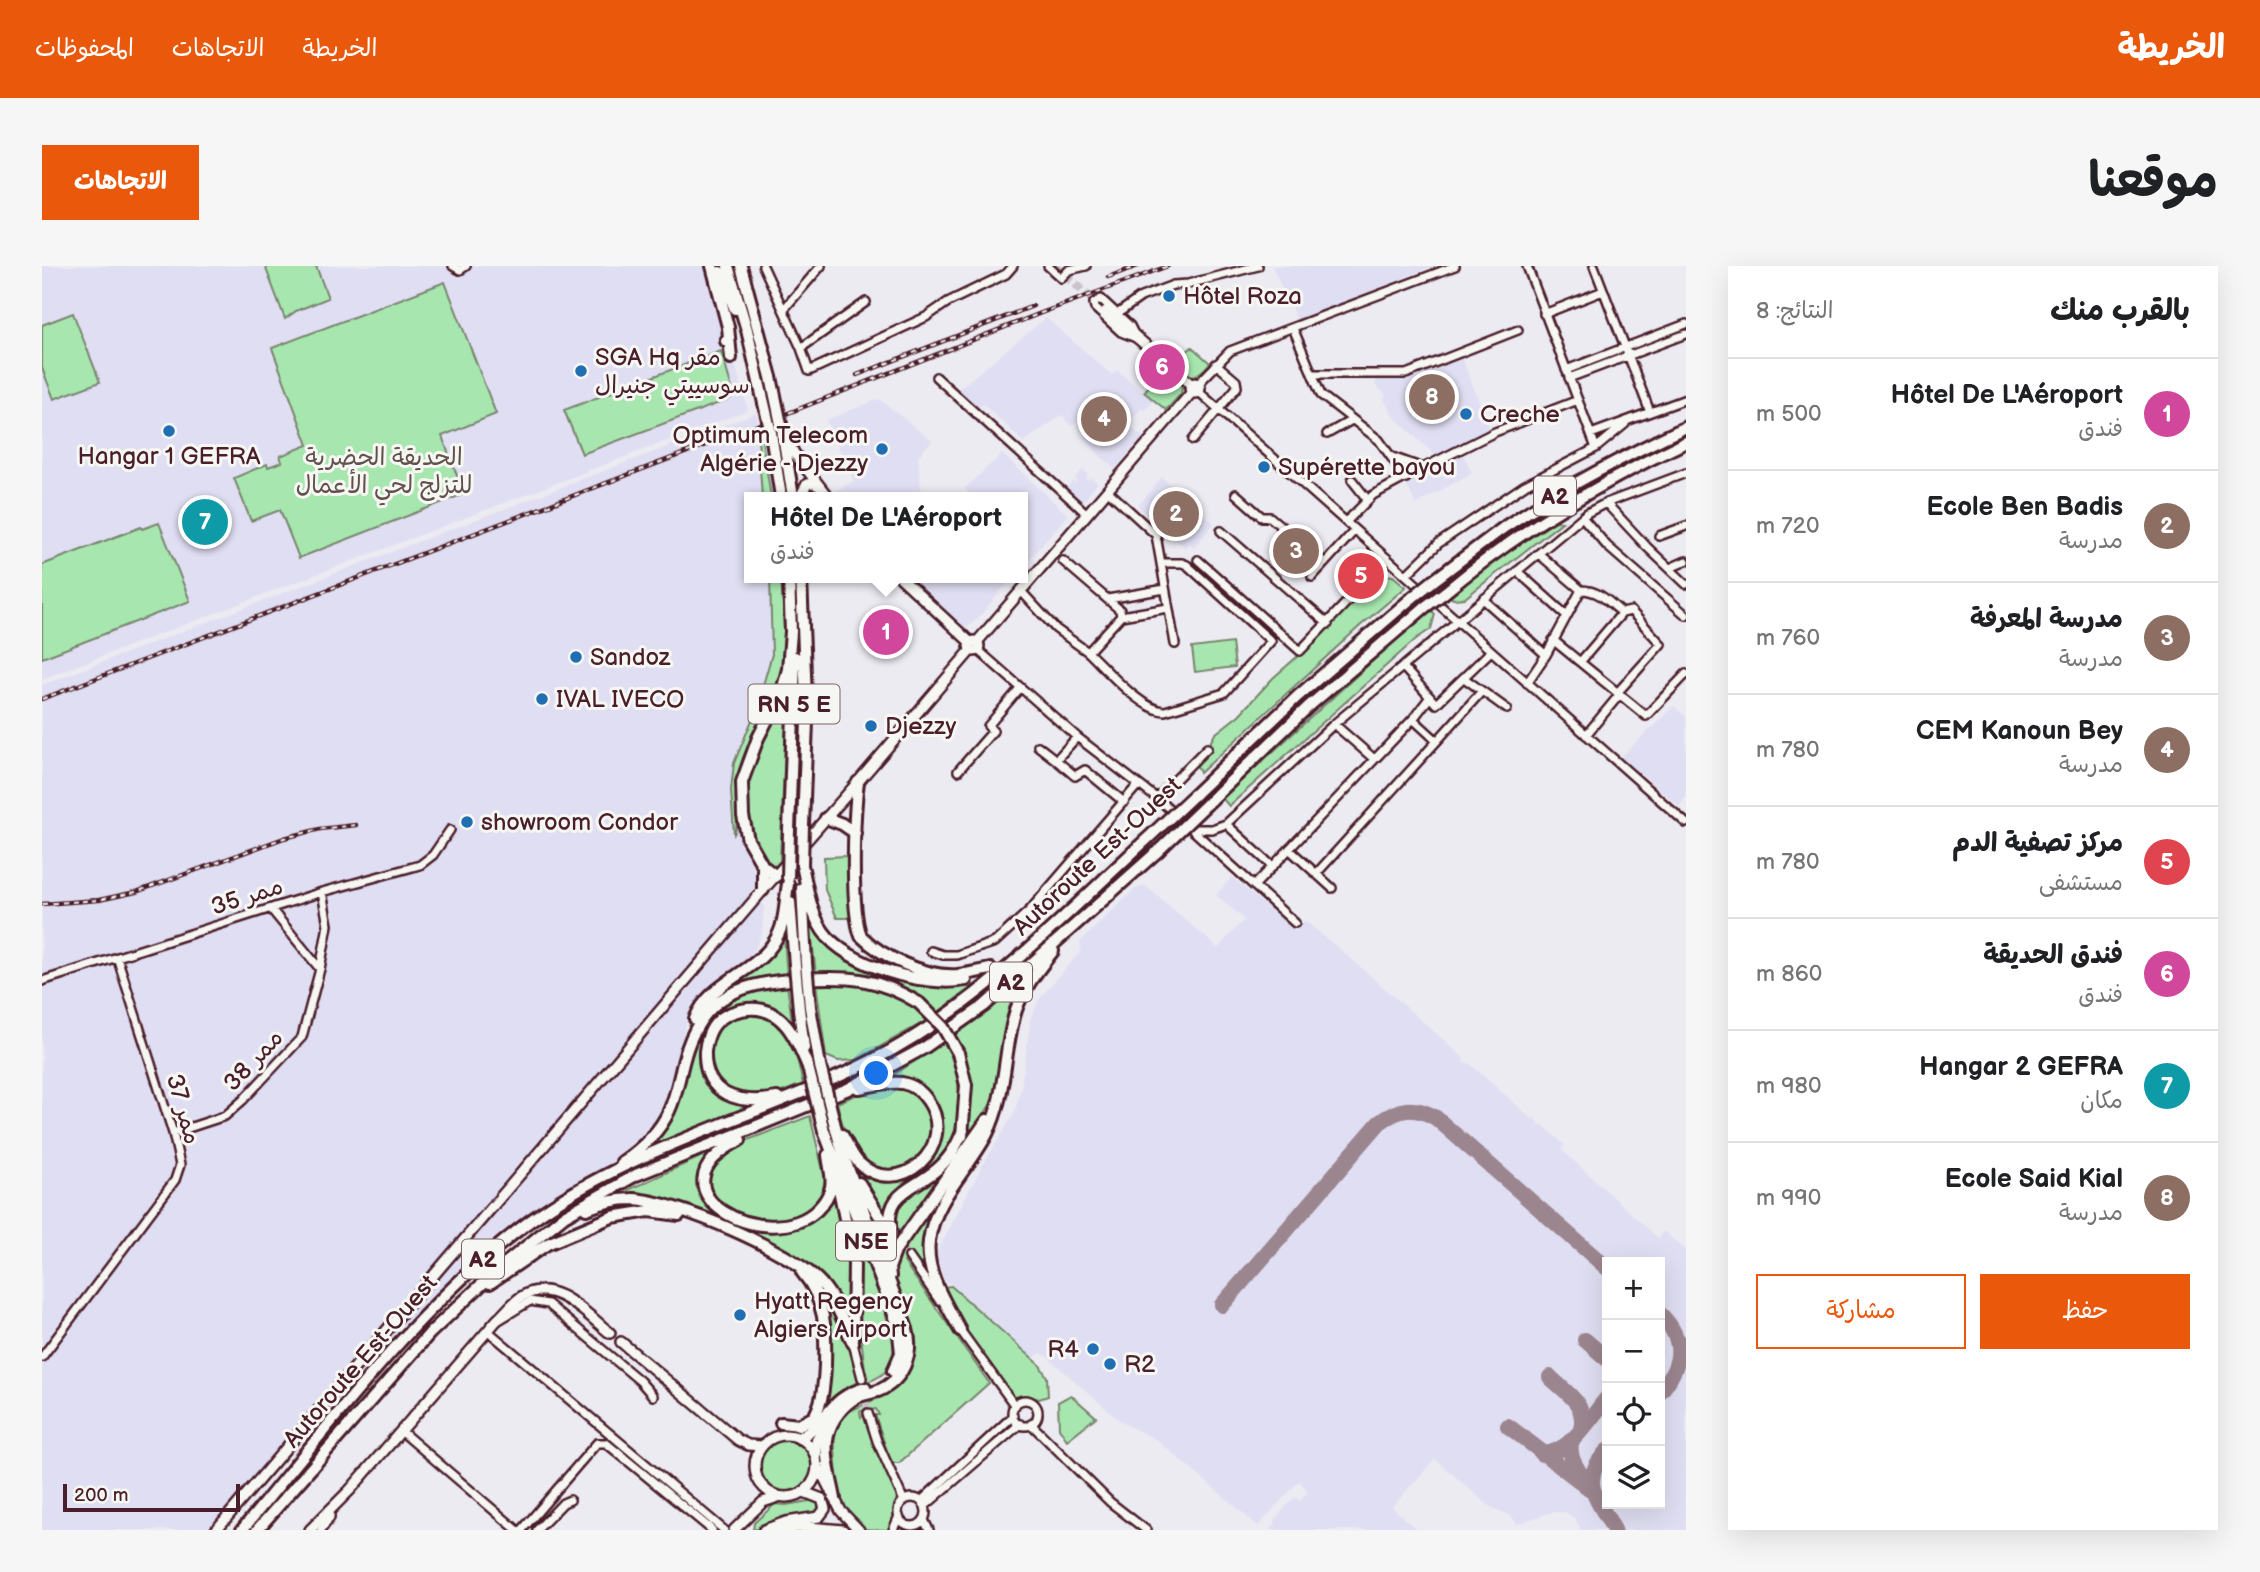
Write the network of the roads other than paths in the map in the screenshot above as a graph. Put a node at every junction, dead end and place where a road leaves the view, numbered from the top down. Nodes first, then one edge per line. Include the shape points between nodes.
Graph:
1 (453, 266) edge
2 (466, 266) edge
3 (715, 266) edge
4 (728, 266) edge
5 (741, 266) edge
6 (763, 266) edge
7 (821, 266) edge
8 (1013, 266) edge
9 (1048, 266) edge
10 (1086, 266) edge
11 (1258, 266) edge
12 (1455, 266) edge
13 (1527, 266) edge
14 (1594, 266) edge
15 (1067, 268) edge
16 (1603, 291) junction
17 (866, 302) dead end
18 (784, 309) junction
19 (1106, 312) tunnel mouth
20 (1117, 314) junction
21 (1545, 314) junction
22 (1686, 324) edge
23 (1293, 328) junction
24 (747, 330) junction
25 (1518, 330) dead end
26 (1686, 334) edge
27 (1136, 338) junction
28 (801, 348) junction
29 (1625, 348) junction
30 (1628, 356) junction
31 (731, 358) dead end
32 (1216, 364) junction
33 (1566, 370) junction
34 (1312, 374) junction
35 (936, 377) dead end
36 (1569, 379) junction
37 (1195, 388) junction
38 (1686, 399) edge
39 (1578, 400) junction
40 (1219, 409) junction
41 (1650, 412) junction
42 (1631, 419) junction
43 (1352, 420) junction
44 (1686, 427) edge
45 (777, 431) junction
46 (1327, 434) dead end
47 (1591, 434) junction
48 (1193, 440) dead end
49 (1686, 442) edge
50 (1597, 448) junction
51 (1392, 457) junction
52 (1423, 468) junction
53 (1686, 473) edge
54 (1406, 478) junction
55 (1352, 480) dead end
56 (1107, 490) junction
57 (781, 492) edge
58 (792, 492) edge
59 (803, 492) edge
60 (824, 492) edge
61 (824, 492) edge
62 (1236, 494) dead end
63 (1367, 499) junction
64 (1606, 503) junction
65 (1086, 513) junction
66 (1583, 518) junction
67 (1346, 522) junction
68 (1686, 526) edge
69 (1355, 530) junction
70 (1221, 531) dead end
71 (1659, 536) dead end
72 (1539, 554) junction
73 (1388, 559) junction
74 (1198, 560) dead end
75 (1063, 561) dead end
76 (1686, 561) edge
77 (1161, 563) junction
78 (1325, 563) junction
79 (1670, 568) junction
80 (1517, 571) junction
81 (1406, 575) junction
82 (1312, 577) dead end
83 (790, 583) edge
84 (790, 583) edge
85 (801, 583) edge
86 (906, 583) edge
87 (1028, 583) edge
88 (1028, 583) edge
89 (1686, 584) edge
90 (1165, 589) junction
91 (1581, 590) junction
92 (1021, 591) junction
93 (1108, 599) junction
94 (1483, 599) junction
95 (1168, 608) junction
96 (1622, 613) junction
97 (1566, 615) junction
98 (1686, 615) edge
99 (1121, 616) junction
100 (1457, 620) junction
101 (1328, 624) junction
102 (1553, 640) junction
103 (1175, 644) dead end
104 (974, 646) junction
105 (1491, 650) junction
106 (1088, 652) junction
107 (1546, 655) junction
108 (1581, 662) junction
109 (1403, 667) junction
110 (1686, 674) edge
111 (1464, 678) junction
112 (1527, 683) junction
113 (1020, 688) junction
114 (1482, 691) junction
115 (1618, 693) junction
116 (1430, 697) junction
117 (1507, 709) dead end
118 (1413, 719) junction
119 (1334, 724) junction
120 (1586, 735) junction
121 (1077, 737) junction
122 (1437, 741) junction
123 (1038, 746) dead end
124 (1207, 748) dead end
125 (1373, 758) junction
126 (1056, 760) junction
127 (958, 771) dead end
128 (858, 782) junction
129 (1137, 786) junction
130 (1157, 798) junction
131 (1124, 802) junction
132 (826, 818) junction
133 (1686, 823) edge
134 (1226, 824) junction
135 (1192, 829) junction
136 (450, 830) dead end
137 (855, 834) junction
138 (1289, 849) junction
139 (802, 865) junction
140 (763, 866) junction
141 (1272, 866) junction
142 (1316, 874) junction
143 (776, 876) junction
144 (788, 881) junction
145 (1254, 886) junction
146 (1332, 888) dead end
147 (762, 890) junction
148 (322, 892) junction
149 (271, 909) junction
150 (1295, 923) dead end
151 (1069, 932) junction
152 (932, 951) dead end
153 (1020, 956) junction
154 (117, 957) junction
155 (800, 964) junction
156 (320, 969) junction
157 (990, 969) junction
158 (42, 981) edge
159 (805, 1008) junction
160 (687, 1051) junction
161 (808, 1068) junction
162 (849, 1089) junction
163 (803, 1093) junction
164 (1000, 1100) junction
165 (786, 1116) junction
166 (829, 1129) junction
167 (963, 1130) junction
168 (173, 1133) junction
169 (833, 1156) junction
170 (845, 1160) junction
171 (954, 1166) junction
172 (587, 1185) junction
173 (743, 1236) junction
174 (533, 1242) junction
175 (781, 1255) junction
176 (909, 1258) tunnel mouth
177 (890, 1283) junction
178 (461, 1303) junction
179 (497, 1320) junction
180 (901, 1324) junction
181 (960, 1330) junction
182 (488, 1331) junction
183 (610, 1333) dead end
184 (621, 1342) dead end
185 (853, 1343) junction
186 (42, 1357) edge
187 (862, 1378) dead end
188 (653, 1396) dead end
189 (1015, 1406) junction
190 (843, 1410) junction
191 (868, 1413) tunnel mouth
192 (816, 1415) junction
193 (1013, 1416) junction
194 (780, 1423) dead end
195 (1020, 1424) junction
196 (1031, 1424) junction
197 (401, 1431) junction
198 (797, 1437) junction
199 (762, 1446) junction
200 (817, 1461) junction
201 (804, 1492) junction
202 (778, 1497) junction
203 (835, 1499) junction
204 (570, 1500) dead end
205 (904, 1501) junction
206 (923, 1504) junction
207 (330, 1509) junction
208 (755, 1510) junction
209 (899, 1516) junction
210 (924, 1520) junction
211 (911, 1528) edge
212 (539, 1529) edge
213 (216, 1530) edge
214 (242, 1530) edge
215 (257, 1530) edge
216 (310, 1530) edge
217 (321, 1530) edge
218 (517, 1530) edge
219 (522, 1530) edge
220 (712, 1530) edge
221 (724, 1530) edge
222 (734, 1530) edge
223 (741, 1530) edge
224 (764, 1530) edge
225 (776, 1530) edge
226 (843, 1530) edge
227 (859, 1530) edge
228 (893, 1530) edge
229 (929, 1530) edge
230 (1146, 1530) edge

1 - 2 street via 460,270
3 - 24 highway
3 - 31 highway
4 - 24 highway
5 - 45 highway, bridge via 771,377
6 - 18 street
7 - 18 street
8 - 28 street via 926,317 808,371
9 - 15 street via 1061,278
10 - 15 street
11 - 20 street via 1174,285 1141,297
12 - 23 street
13 - 21 street
14 - 16 street
16 - 21 street
16 - 29 street
17 - 28 street
18 - 28 street
19 - 27 main road
20 - 27 street
20 - 27 street via 1101,299 1094,303 1121,332
21 - 33 street
22 - 29 street
23 - 32 street via 1230,351
23 - 34 street
24 - 45 highway, bridge
25 - 34 street via 1406,374
26 - 30 street
27 - 37 main road
29 - 30 street
29 - 33 street
30 - 36 street
30 - 41 street
32 - 37 street
32 - 40 street via 1237,384
33 - 36 street
34 - 43 street via 1321,395
35 - 65 street
36 - 39 street
37 - 40 street
37 - 56 main road
38 - 41 street
39 - 47 street
39 - 52 street via 1494,432
40 - 48 street
40 - 67 street
41 - 42 street
42 - 47 street
42 - 50 street
43 - 46 street
43 - 51 street via 1379,440
44 - 153 highway, Autoroute Est-Ouest / A2, bridge via 1550,499 1433,581 1298,696
45 - 57 highway
45 - 58 highway
45 - 60 main road
47 - 50 street
49 - 151 highway, Autoroute Est-Ouest / A2, bridge via 1603,483 1479,563 1308,707
50 - 81 street via 1514,492 1439,543
51 - 52 street
51 - 54 street
52 - 54 street
53 - 64 street
54 - 63 street
55 - 63 street
56 - 65 main road
56 - 77 street via 1156,535
59 - 61 main road via 813,483
62 - 78 street
63 - 67 street
64 - 66 street
64 - 79 street
65 - 87 main road
66 - 72 street
66 - 98 street via 1607,546
67 - 69 street
68 - 71 street
69 - 73 street
69 - 78 street
70 - 101 street
72 - 80 street
72 - 91 street
73 - 81 street
73 - 101 street
74 - 101 street via 1298,650
75 - 93 street
76 - 79 street
77 - 90 street
77 - 106 street via 1186,565 1271,641 1224,693 1158,711 1145,705
78 - 82 street
79 - 89 street
80 - 94 street
80 - 97 street
81 - 100 street
83 - 144 highway, RN 5 E, bridge via 795,631
84 - 140 highway via 788,669 742,782 748,840
85 - 139 highway, RN 5 E, bridge via 807,722
86 - 104 main road
88 - 92 main road
90 - 93 street
90 - 95 street
91 - 96 street via 1599,593
91 - 97 street
92 - 104 main road
92 - 106 street via 1056,629
93 - 99 street
94 - 100 street
94 - 107 street
95 - 99 street
95 - 103 street
96 - 108 street
96 - 115 street via 1631,611 1661,644
97 - 102 street
99 - 106 street
100 - 105 street
100 - 109 street
102 - 107 street
102 - 108 street
104 - 113 street
104 - 128 main road
105 - 111 street
105 - 112 street
107 - 112 street
108 - 115 street
109 - 116 street
109 - 119 street
110 - 115 street via 1646,716
111 - 114 street
111 - 116 street via 1438,704
112 - 120 street
113 - 121 street
113 - 127 street via 988,726 993,731
114 - 117 street
114 - 122 street
115 - 120 street
116 - 118 street
118 - 122 street
118 - 125 street
119 - 125 street
119 - 134 street
120 - 133 street
121 - 126 street
121 - 129 street
122 - 142 street
123 - 126 street
124 - 130 street
125 - 138 street
126 - 131 street via 1076,776 1085,770
128 - 132 main road
128 - 137 highway
129 - 130 street
129 - 131 street
130 - 135 street
131 - 152 street via 1030,910 995,942 957,955
132 - 137 highway
132 - 143 main road
134 - 135 street
134 - 141 street
135 - 145 street
136 - 148 street, ممر 35 via 420,865
137 - 157 highway via 858,927 868,943 909,965 938,974
138 - 141 street
138 - 142 street
139 - 155 highway, RN 5 E
139 - 157 highway via 812,906 825,933 858,958 929,982 966,980
140 - 143 highway
140 - 147 highway
141 - 145 street
142 - 146 street
143 - 147 main road
144 - 155 highway, RN 5 E
144 - 160 highway via 779,933 766,953 705,1001
145 - 150 street
147 - 213 main road
148 - 149 street, ممر 35
148 - 156 street, ممر 38 via 328,925
149 - 154 street, ممر 35
149 - 156 street
151 - 162 highway, Autoroute Est-Ouest / A2 via 984,1006 925,1048
151 - 164 highway via 1018,1006
153 - 157 highway
153 - 163 highway, Autoroute Est-Ouest / A2 via 931,1027
154 - 158 street, ممر 35
154 - 168 street, ممر 37
155 - 159 highway, RN 5 E, bridge
156 - 168 street, ممر 38 via 302,1037 225,1116
159 - 161 highway, RN 5 E
159 - 166 highway, RN 5 E, bridge
160 - 167 highway, bridge via 703,1016 719,1000 748,986 846,978 871,981 919,1003 943,1027 958,1053 966,1085
160 - 172 highway via 669,1113 650,1140
161 - 163 highway via 784,1021 762,1009 743,1009 719,1020 705,1046 710,1078 729,1096 758,1102
161 - 166 highway, RN 5 E, bridge
162 - 165 highway, Autoroute Est-Ouest / A2
162 - 166 highway via 893,1083 917,1089 935,1116 934,1144 916,1167 884,1175 859,1163 843,1135
163 - 172 highway, Autoroute Est-Ouest / A2 via 686,1139
164 - 171 highway
164 - 181 highway via 988,1132 941,1205 930,1234 933,1277
165 - 166 highway via 710,1160 704,1186 718,1208 760,1225 790,1224 812,1214 831,1188
165 - 174 highway, Autoroute Est-Ouest / A2 via 636,1175 572,1210
166 - 169 highway, RN 5 E
166 - 170 highway, RN 5 E
167 - 170 highway, N5E via 943,1164 897,1198 890,1215 891,1234
167 - 171 highway
168 - 186 street, ممر 37 via 180,1165 175,1180
169 - 180 highway, N5E
169 - 185 highway, N5E via 853,1257
170 - 177 highway, N5E
171 - 177 highway via 896,1249 889,1268
172 - 214 highway, Autoroute Est-Ouest / A2 via 531,1220 475,1265 376,1370
173 - 174 highway via 681,1209 631,1199 594,1206
173 - 175 highway
173 - 178 highway via 665,1212 617,1216 547,1244
174 - 178 highway, Autoroute Est-Ouest / A2
175 - 185 highway via 811,1273 827,1291
175 - 192 highway via 808,1280 824,1313 824,1385
176 - 181 street, N5E
177 - 180 highway, N5E
178 - 215 highway, Autoroute Est-Ouest / A2
179 - 182 main road
179 - 183 main road via 524,1295 551,1291
179 - 188 street via 530,1301 545,1302
180 - 190 highway via 909,1335 910,1348 901,1373
180 - 198 highway via 901,1353 889,1375 880,1383 842,1396 817,1426
181 - 189 street, N5E
182 - 197 main road
182 - 221 street
184 - 199 main road via 738,1440
185 - 187 street, N5E
189 - 193 street
189 - 196 street via 1025,1400 1035,1404 1038,1414
190 - 200 highway via 817,1439
190 - 203 highway via 827,1437
191 - 205 street
192 - 194 highway via 799,1425
192 - 198 highway
193 - 195 street
193 - 206 street
195 - 196 street
195 - 206 street
196 - 230 street via 1110,1502
197 - 207 main road
197 - 218 street
198 - 199 main road via 776,1437
198 - 200 main road via 809,1445
199 - 202 main road via 755,1460 756,1476 764,1489
200 - 201 main road via 815,1479
200 - 203 main road
201 - 202 main road
201 - 224 main road via 822,1499 822,1515
202 - 208 main road
203 - 227 main road
204 - 212 street
205 - 206 street via 911,1498
205 - 209 street
206 - 210 street
207 - 216 main road
207 - 217 street via 330,1518
208 - 222 main road
208 - 223 street
209 - 211 street
209 - 228 street
210 - 211 street
210 - 229 street
219 - 220 street via 602,1441
225 - 226 main road

